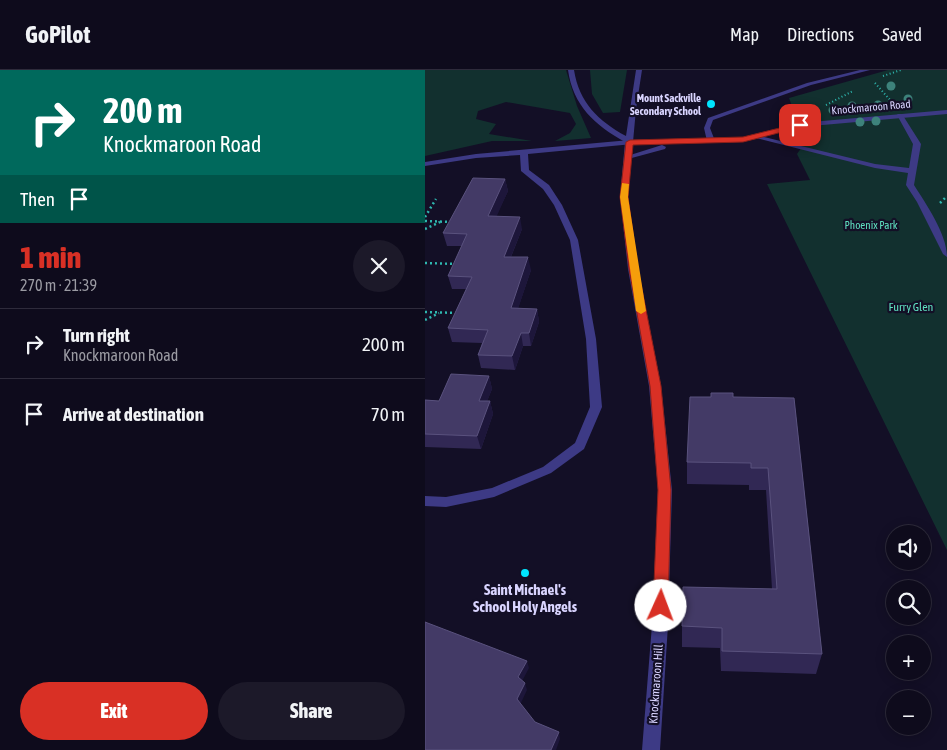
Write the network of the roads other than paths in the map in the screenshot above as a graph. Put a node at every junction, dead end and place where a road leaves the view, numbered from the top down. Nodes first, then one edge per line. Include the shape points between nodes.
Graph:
1 (571, 70) edge
2 (639, 70) edge
3 (867, 70) edge
4 (947, 112) edge
5 (900, 115) junction
6 (756, 137) junction
7 (711, 141) junction
8 (630, 142) junction
9 (679, 142) junction
10 (524, 152) junction
11 (628, 157) junction
12 (425, 164) edge
13 (911, 171) junction
14 (947, 254) edge
15 (425, 501) edge
16 (651, 750) edge

1 - 8 street via 576,92 591,116
2 - 8 street, Knockmaroon Hill
3 - 7 lane via 809,84 710,119 707,128
4 - 5 street, Knockmaroon Road
5 - 6 street, Knockmaroon Road via 808,124
5 - 13 lane via 917,144
6 - 7 street, Knockmaroon Road
6 - 13 lane via 875,166
7 - 9 street, Knockmaroon Road
8 - 9 street, Knockmaroon Road
8 - 10 lane
8 - 11 street, Knockmaroon Hill
9 - 11 street, Knockmaroon Road
10 - 12 lane
10 - 15 lane via 525,171 546,187 574,240 591,339 596,407 580,446 547,470 494,492 446,502
11 - 16 street, Knockmaroon Hill via 624,197 633,269 655,386 665,490
13 - 14 lane via 909,185

